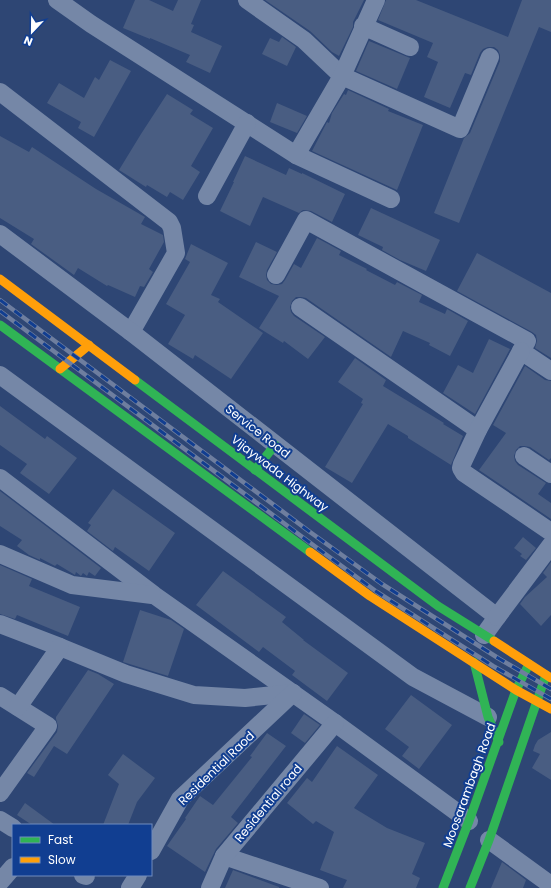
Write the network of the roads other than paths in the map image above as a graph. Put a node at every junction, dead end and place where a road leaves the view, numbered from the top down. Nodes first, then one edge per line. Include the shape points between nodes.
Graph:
1 (57, 0) edge
2 (247, 0) edge
3 (376, 0) edge
4 (363, 26) junction
5 (410, 47) dead end
6 (490, 57) dead end
7 (342, 76) junction
8 (0, 92) edge
9 (247, 123) junction
10 (296, 155) junction
11 (207, 196) dead end
12 (391, 199) dead end
13 (0, 234) edge
14 (276, 275) dead end
15 (0, 279) edge
16 (300, 307) dead end
17 (0, 325) edge
18 (131, 332) junction
19 (89, 345) junction
20 (522, 351) junction
21 (60, 369) junction
22 (551, 371) edge
23 (0, 375) edge
24 (478, 430) junction
25 (275, 445) junction
26 (524, 456) dead end
27 (256, 470) junction
28 (551, 474) edge
29 (0, 478) edge
30 (551, 532) edge
31 (551, 545) edge
32 (0, 554) edge
33 (154, 595) junction
34 (497, 617) junction
35 (0, 624) edge
36 (484, 635) junction
37 (60, 646) junction
38 (474, 662) junction
39 (529, 664) junction
40 (548, 677) edge
41 (516, 690) junction
42 (293, 693) junction
43 (0, 696) edge
44 (537, 701) junction
45 (18, 707) junction
46 (551, 709) edge
47 (488, 717) junction
48 (335, 723) junction
49 (499, 742) junction
50 (0, 793) edge
51 (0, 820) edge
52 (469, 821) junction
53 (12, 827) edge
54 (489, 840) junction
55 (152, 849) edge
56 (224, 856) junction
57 (12, 868) edge
58 (137, 876) edge
59 (0, 882) edge
60 (551, 885) edge
61 (130, 888) edge
62 (210, 888) edge
63 (320, 888) edge
64 (442, 888) edge
65 (470, 888) edge

1 - 9 street
2 - 7 street via 304,40
3 - 4 street
4 - 5 street
4 - 7 street
6 - 7 street via 460,129
7 - 10 street
8 - 18 street via 169,222 176,252
9 - 10 street
9 - 11 street
10 - 12 street
13 - 18 street, Service Road
14 - 20 street via 306,220 528,341
15 - 19 main road, Vijaywada Highway
16 - 24 street
17 - 21 main road
18 - 25 street, Service Road
19 - 21 main road
19 - 27 main road, Vijaywada Highway
20 - 22 street
20 - 24 street
21 - 38 main road via 370,596
23 - 47 street via 414,677
24 - 30 street via 462,464 464,473
25 - 27 main road
25 - 34 street, Service Road
26 - 28 street
27 - 36 main road, Vijaywada Highway via 438,606
29 - 33 street
31 - 34 street
32 - 33 street via 72,584
33 - 42 street
34 - 36 street
35 - 37 street
36 - 39 main road, Vijaywada Highway
37 - 42 street via 126,674 194,695 245,698
37 - 45 street
38 - 41 main road
38 - 47 main road
39 - 40 main road, Vijaywada Highway
39 - 41 main road, Moosarambagh Road
40 - 44 main road
41 - 44 main road
41 - 49 main road, Moosarambagh Road
42 - 48 street
42 - 55 street, Residential Raod via 180,799
43 - 45 street
44 - 46 main road
44 - 54 main road
45 - 50 street via 48,726
47 - 49 main road
48 - 52 street
48 - 56 street, Residential road
49 - 52 main road, Moosarambagh Road
51 - 53 street
52 - 64 main road, Moosarambagh Road
54 - 60 street
54 - 65 main road
56 - 62 street, Residential road
56 - 63 street, Residential road
57 - 59 street
58 - 61 street

